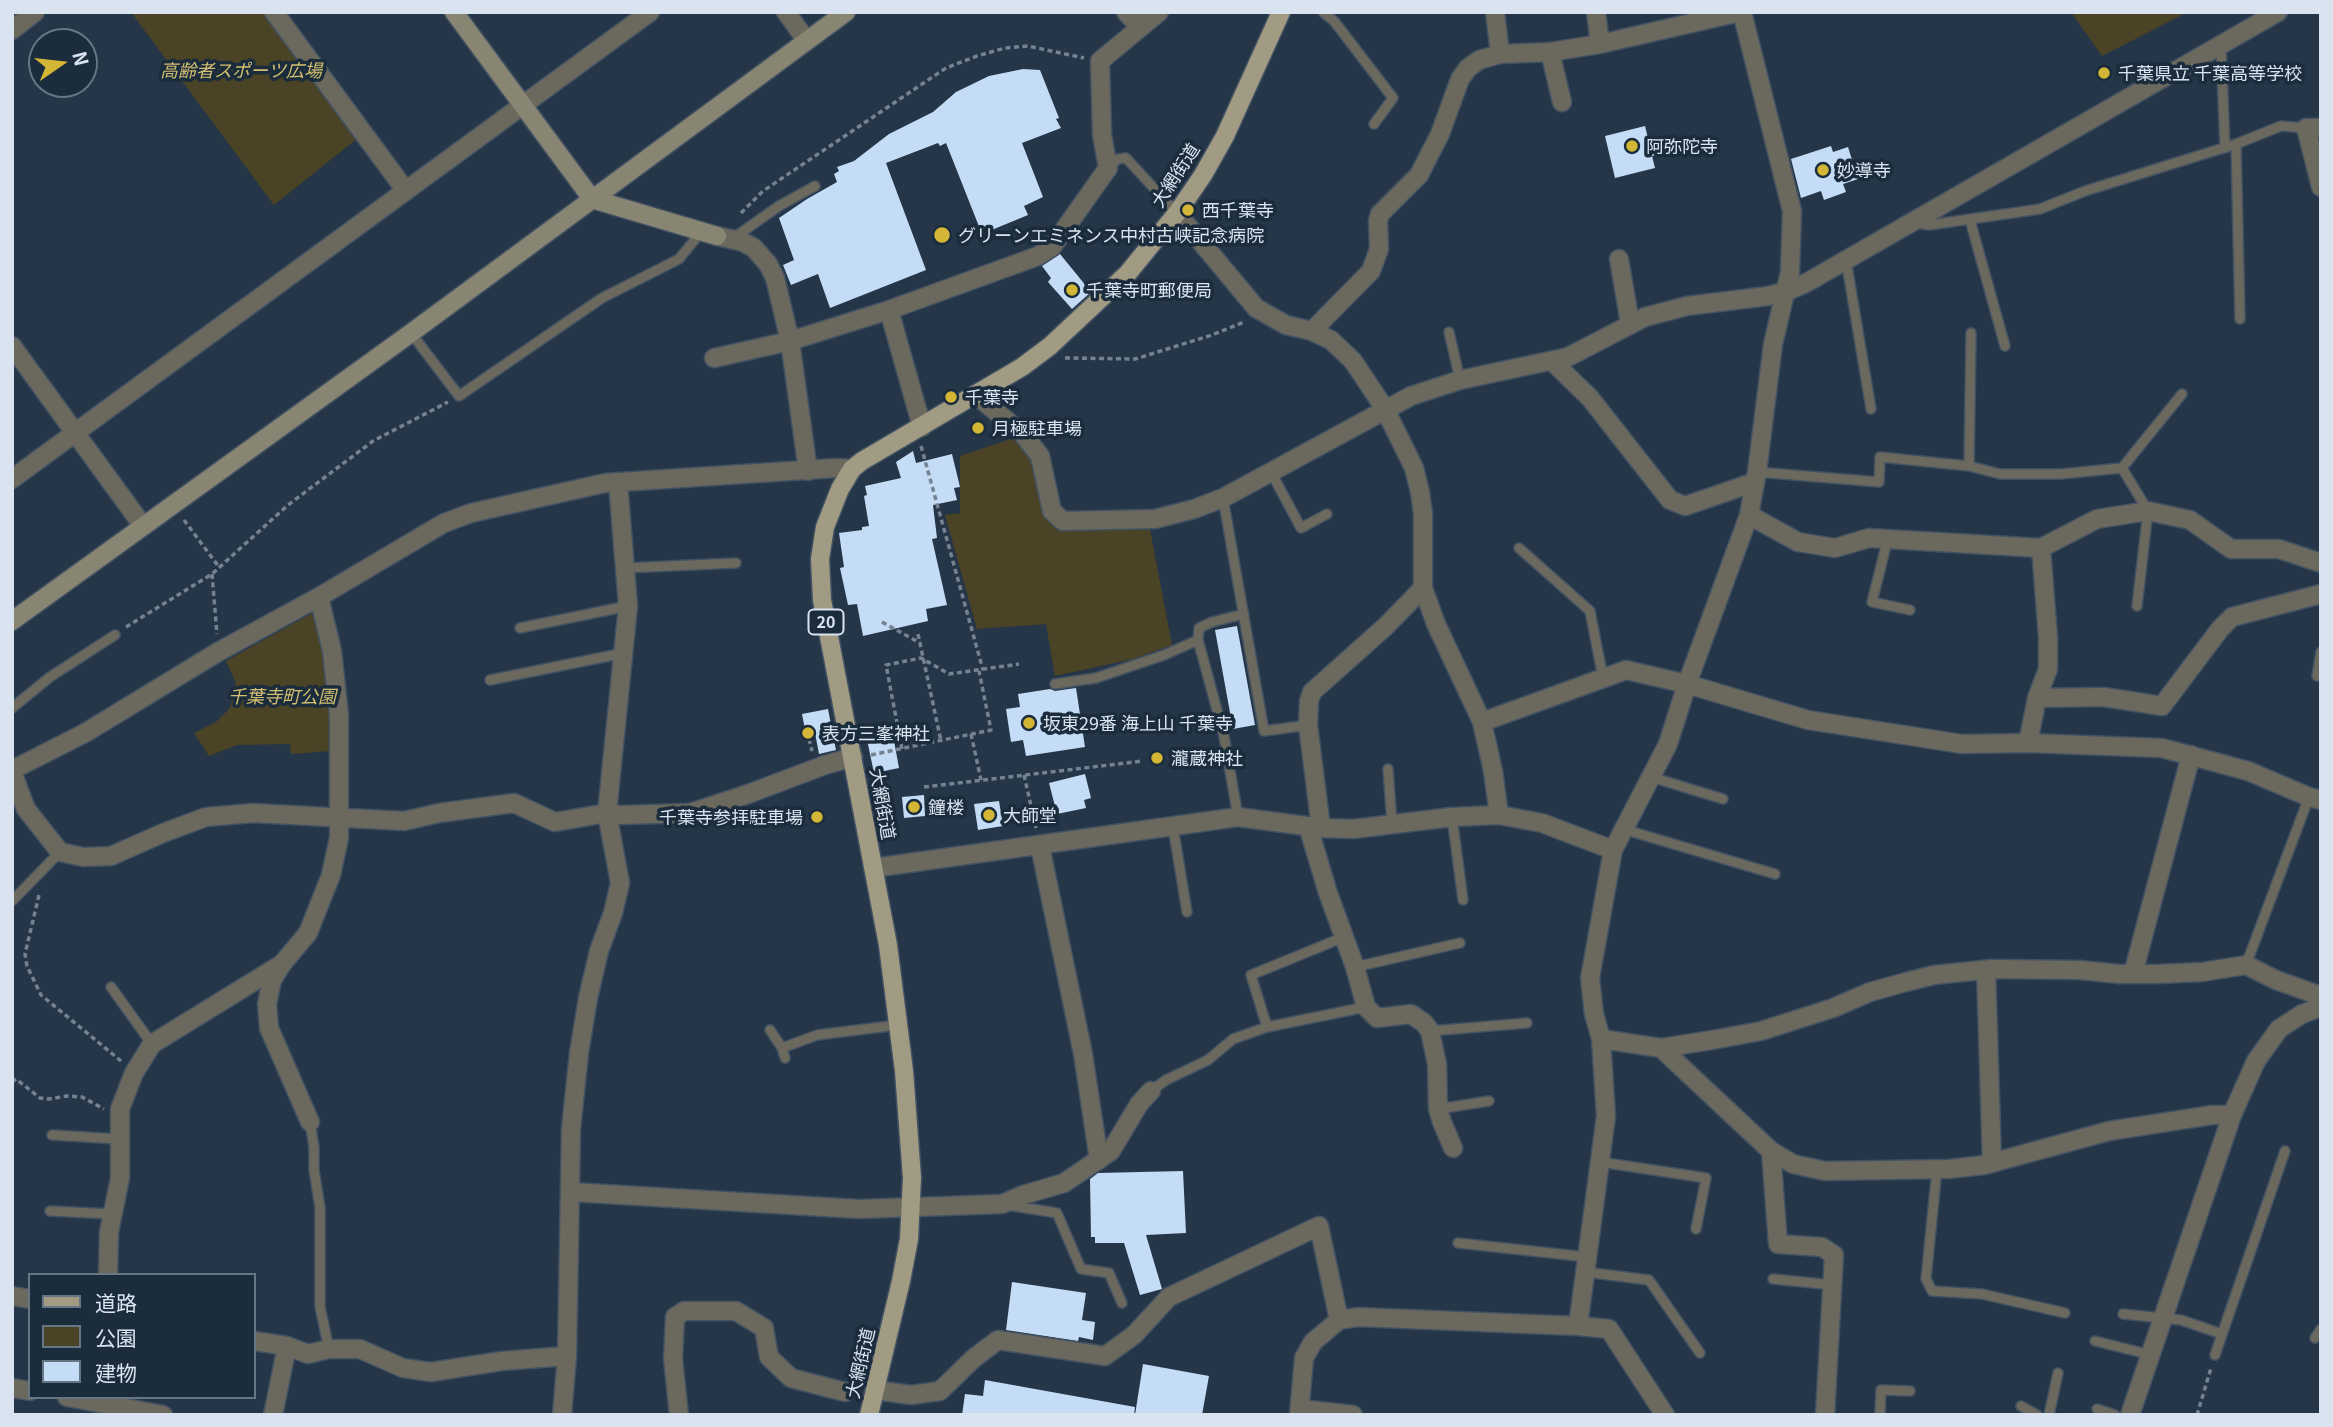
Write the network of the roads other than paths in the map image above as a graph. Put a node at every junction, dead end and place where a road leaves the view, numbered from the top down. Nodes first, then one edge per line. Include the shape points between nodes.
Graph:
1 (35, 12) edge
2 (274, 12) edge
3 (454, 12) edge
4 (786, 12) edge
5 (846, 12) edge
6 (1126, 12) edge
7 (1159, 12) edge
8 (1281, 12) edge
9 (1323, 12) edge
10 (1495, 12) edge
11 (1596, 12) edge
12 (1741, 12) edge
13 (2278, 12) edge
14 (640, 15) edge
15 (1140, 27) junction
16 (12, 30) edge
17 (806, 40) junction
18 (1600, 44) junction
19 (2221, 45) junction
20 (1550, 52) junction
21 (1500, 54) junction
22 (1562, 102) dead end
23 (523, 105) junction
24 (1374, 124) dead end
25 (2313, 128) edge
26 (2236, 144) junction
27 (2225, 148) junction
28 (1108, 168) junction
29 (815, 186) dead end
30 (2321, 187) edge
31 (406, 191) junction
32 (592, 199) junction
33 (1177, 213) junction
34 (1970, 220) junction
35 (1913, 222) junction
36 (717, 236) junction
37 (1619, 259) dead end
38 (1846, 259) junction
39 (1787, 291) junction
40 (889, 310) junction
41 (2240, 319) dead end
42 (1630, 323) junction
43 (1312, 331) junction
44 (1449, 331) dead end
45 (411, 333) junction
46 (1971, 333) dead end
47 (790, 341) junction
48 (12, 346) edge
49 (2006, 346) dead end
50 (714, 358) dead end
51 (1552, 361) junction
52 (1460, 380) junction
53 (2182, 394) dead end
54 (976, 395) junction
55 (1385, 409) junction
56 (1871, 410) dead end
57 (919, 429) junction
58 (75, 433) junction
59 (1969, 466) junction
60 (2122, 468) junction
61 (852, 469) junction
62 (808, 471) junction
63 (1270, 472) junction
64 (1756, 477) junction
65 (12, 479) edge
66 (618, 482) junction
67 (1223, 498) junction
68 (2148, 511) junction
69 (1327, 514) dead end
70 (1749, 515) junction
71 (142, 526) junction
72 (1888, 538) junction
73 (1519, 548) dead end
74 (2041, 548) junction
75 (736, 563) dead end
76 (2321, 563) edge
77 (625, 568) junction
78 (1423, 587) junction
79 (2321, 594) edge
80 (319, 597) junction
81 (628, 606) junction
82 (2137, 606) dead end
83 (1910, 610) dead end
84 (1244, 614) junction
85 (12, 621) edge
86 (520, 628) dead end
87 (115, 635) road end
88 (1198, 640) junction
89 (2321, 652) edge
90 (624, 653) junction
91 (2317, 676) dead end
92 (1603, 678) junction
93 (490, 680) dead end
94 (1055, 684) dead end
95 (1687, 684) junction
96 (2037, 698) junction
97 (12, 708) edge
98 (1482, 722) junction
99 (1308, 725) junction
100 (2028, 743) junction
101 (2191, 755) junction
102 (861, 756) junction
103 (1388, 769) dead end
104 (12, 771) edge
105 (1651, 777) junction
106 (1723, 799) dead end
107 (2315, 799) edge
108 (607, 813) junction
109 (1499, 815) junction
110 (1238, 817) junction
111 (1452, 817) junction
112 (338, 819) junction
113 (1392, 824) junction
114 (1173, 827) junction
115 (1315, 827) junction
116 (1626, 830) junction
117 (1040, 846) junction
118 (1613, 850) junction
119 (60, 852) junction
120 (873, 868) junction
121 (1775, 874) dead end
122 (1463, 900) dead end
123 (12, 901) edge
124 (1187, 912) dead end
125 (1344, 937) junction
126 (1460, 943) dead end
127 (282, 964) junction
128 (2246, 965) junction
129 (1355, 967) junction
130 (1986, 970) junction
131 (2133, 974) junction
132 (111, 987) dead end
133 (1366, 1007) junction
134 (2321, 1007) edge
135 (1527, 1023) dead end
136 (898, 1025) junction
137 (1267, 1027) junction
138 (770, 1030) dead end
139 (1430, 1031) junction
140 (1601, 1039) junction
141 (152, 1044) junction
142 (782, 1048) junction
143 (1661, 1048) junction
144 (785, 1058) dead end
145 (1151, 1091) joint
146 (1489, 1101) dead end
147 (1438, 1109) junction
148 (2232, 1115) junction
149 (310, 1122) joint
150 (52, 1135) dead end
151 (119, 1135) junction
152 (1453, 1148) dead end
153 (2285, 1151) dead end
154 (1770, 1152) junction
155 (1099, 1160) junction
156 (1600, 1162) junction
157 (1992, 1163) junction
158 (1937, 1170) junction
159 (571, 1192) junction
160 (1002, 1204) junction
161 (911, 1209) junction
162 (51, 1211) dead end
163 (113, 1214) junction
164 (1696, 1229) dead end
165 (1458, 1243) dead end
166 (1586, 1265) junction
167 (108, 1273) edge
168 (1773, 1279) dead end
169 (1833, 1285) junction
170 (1122, 1303) dead end
171 (2065, 1313) dead end
172 (2123, 1314) dead end
173 (2161, 1318) junction
174 (1339, 1320) junction
175 (1578, 1326) junction
176 (2321, 1329) edge
177 (2222, 1334) junction
178 (2315, 1338) dead end
179 (2095, 1340) dead end
180 (256, 1341) edge
181 (287, 1346) junction
182 (329, 1349) junction
183 (1700, 1353) dead end
184 (2151, 1355) junction
185 (566, 1356) junction
186 (2215, 1356) road end
187 (2058, 1373) dead end
188 (874, 1390) junction
189 (1910, 1391) dead end
190 (845, 1392) dead end
191 (78, 1399) edge
192 (2021, 1406) dead end
193 (2097, 1409) dead end
194 (1299, 1412) edge
195 (157, 1414) edge
196 (273, 1415) edge
197 (562, 1415) edge
198 (679, 1415) edge
199 (869, 1415) edge
200 (1353, 1415) edge
201 (1665, 1415) edge
202 (1825, 1415) edge
203 (1880, 1415) edge
204 (2037, 1415) edge
205 (2049, 1415) edge
206 (2115, 1415) edge
207 (2130, 1415) edge

1 - 16 street
2 - 31 street
3 - 23 street
4 - 17 street
5 - 17 street
6 - 15 street
7 - 15 street
8 - 33 main road, 大網街道 / 20 via 1225,136
9 - 24 lane via 1394,98
10 - 21 street
11 - 18 street
12 - 18 street
12 - 39 street via 1793,211
13 - 19 street
14 - 23 street
15 - 28 street via 1100,61 1102,135
17 - 32 street
18 - 20 street
19 - 27 lane
19 - 35 street
20 - 21 street
20 - 22 street
21 - 43 street via 1479,60 1460,79 1419,175 1381,214 1380,249 1371,271
23 - 31 street
23 - 32 street
25 - 26 lane via 2281,126
25 - 30 street
26 - 27 lane
26 - 41 lane
27 - 34 lane via 2040,209
28 - 33 lane via 1126,158
28 - 40 street via 1052,247
29 - 36 lane
31 - 58 street
32 - 36 street
32 - 45 street
33 - 43 street via 1256,308 1286,325
33 - 54 main road, 大網街道 / 20 via 1120,281 1050,346
34 - 35 lane via 1930,225
34 - 49 lane
35 - 38 street
36 - 45 lane via 602,298 459,396
36 - 47 street via 754,248 768,264
37 - 42 street
38 - 39 street
38 - 56 lane
39 - 42 street via 1687,306
39 - 64 street via 1773,344
40 - 47 street
40 - 57 street
42 - 51 street via 1581,351
43 - 55 street via 1331,340 1353,361
44 - 52 lane
45 - 71 street
46 - 59 lane
47 - 50 street
47 - 62 street
48 - 58 street
51 - 52 street
51 - 64 street via 1590,398 1670,500 1685,506
52 - 55 street
53 - 60 lane
54 - 57 main road, 大網街道 / 20
54 - 67 street via 1023,434 1040,456 1052,511 1063,521 1155,519
55 - 63 street
55 - 78 street via 1414,468 1420,492
57 - 61 main road, 大網街道 / 20
58 - 65 street
58 - 71 street
59 - 60 lane via 2000,474
59 - 64 lane via 1880,457 1879,482
60 - 68 lane
61 - 62 street
61 - 102 main road, 大網街道 / 20 via 833,504 820,559 822,600
62 - 66 street
63 - 67 street
63 - 69 lane via 1301,528
64 - 70 street
66 - 77 street
66 - 80 street via 471,513 444,523
67 - 84 lane
68 - 74 street via 2097,519
68 - 76 street via 2190,520 2231,549 2280,549
68 - 82 lane
70 - 72 street via 1798,542 1835,548 1869,538
70 - 95 street
71 - 85 street
72 - 74 street
72 - 83 lane via 1872,602
73 - 92 lane via 1590,611
74 - 96 street via 2048,669
75 - 77 lane
77 - 81 street
78 - 98 street
78 - 99 street via 1312,692
79 - 96 street via 2232,617 2162,706 2104,697
80 - 104 street
80 - 112 street via 332,651 339,715
81 - 86 lane
81 - 90 street
84 - 88 lane via 1199,628
84 - 99 lane via 1264,731
87 - 97 lane
88 - 94 lane via 1096,678
88 - 110 lane via 1224,736
89 - 91 lane
90 - 93 lane
90 - 108 street
92 - 95 street via 1626,670
92 - 98 street
95 - 100 street via 1808,720 1962,744
95 - 105 street via 1668,744
96 - 100 street
98 - 109 street
99 - 115 street
100 - 101 street via 2162,748
101 - 107 street via 2248,771
101 - 131 street
102 - 108 street via 690,813
102 - 120 main road, 大網街道 / 20
103 - 113 lane
104 - 119 street via 26,809
105 - 106 lane
105 - 116 street
107 - 128 lane
108 - 112 street via 555,822 513,803 404,821
108 - 159 street via 620,883 599,951 579,1053 571,1129
109 - 111 street
109 - 118 street via 1542,823
110 - 114 street
110 - 115 street
111 - 113 street
111 - 122 lane
112 - 119 street via 253,813 206,817 111,856
112 - 127 street via 331,875 308,933
113 - 115 street
114 - 117 street
114 - 124 lane
115 - 125 street
116 - 118 street
116 - 121 lane
117 - 120 street
117 - 155 street via 1083,1054
118 - 140 street via 1590,978
119 - 123 lane
120 - 136 main road, 大網街道 / 20
125 - 129 street
125 - 137 lane via 1251,975
126 - 129 lane
127 - 141 street
127 - 149 street via 272,980 267,1004 269,1028
128 - 131 street
128 - 134 street via 2318,995
129 - 133 street
130 - 131 street
130 - 143 street via 1934,975 1760,1031
130 - 157 street
132 - 141 lane
133 - 137 lane
133 - 139 street via 1377,1018 1411,1014
134 - 148 street via 2279,1029 2256,1061
135 - 139 lane
136 - 142 lane via 817,1035
136 - 161 main road, 大網街道 / 20
137 - 145 lane via 1233,1039 1208,1060
138 - 142 lane
139 - 147 street via 1437,1064
140 - 143 street
140 - 156 street via 1606,1116
141 - 151 street via 120,1109
142 - 144 lane
143 - 154 street
145 - 155 street via 1111,1152
146 - 147 lane
147 - 152 street
148 - 157 street via 2109,1131
148 - 173 street
149 - 182 lane via 320,1208 320,1307
150 - 151 lane
151 - 163 street via 120,1178
153 - 177 lane
154 - 158 street via 1793,1164 1825,1171
154 - 169 street via 1778,1244 1822,1247 1834,1255
155 - 160 street via 1063,1183
156 - 164 lane via 1706,1178
156 - 166 street
157 - 158 street
158 - 171 lane via 1926,1279 1932,1291 1982,1294
159 - 161 street
159 - 185 street
160 - 161 street
160 - 170 lane via 1057,1213 1081,1269 1109,1273
161 - 188 main road, 大網街道 / 20 via 901,1281
162 - 163 lane
163 - 167 street
165 - 166 lane
166 - 175 street
166 - 183 lane via 1649,1280
168 - 169 lane
169 - 202 street
172 - 173 lane
173 - 177 lane
173 - 184 street
174 - 175 street
174 - 188 street via 1319,1226 1169,1297 1134,1335 1105,1356 998,1340 940,1391 911,1395
174 - 194 street via 1313,1342 1304,1358
175 - 201 street via 1609,1329
176 - 178 lane
177 - 186 lane
179 - 184 lane
180 - 181 street
181 - 182 street via 308,1354
181 - 196 street
182 - 185 street via 360,1349 403,1368 431,1372
184 - 207 street
185 - 197 street
187 - 205 lane
188 - 199 main road, 大網街道 / 20
189 - 203 lane via 1881,1390
190 - 198 street via 790,1378 769,1357 764,1328 736,1311 684,1311 675,1317 673,1359
191 - 195 street
192 - 204 lane
193 - 206 lane
194 - 200 street

